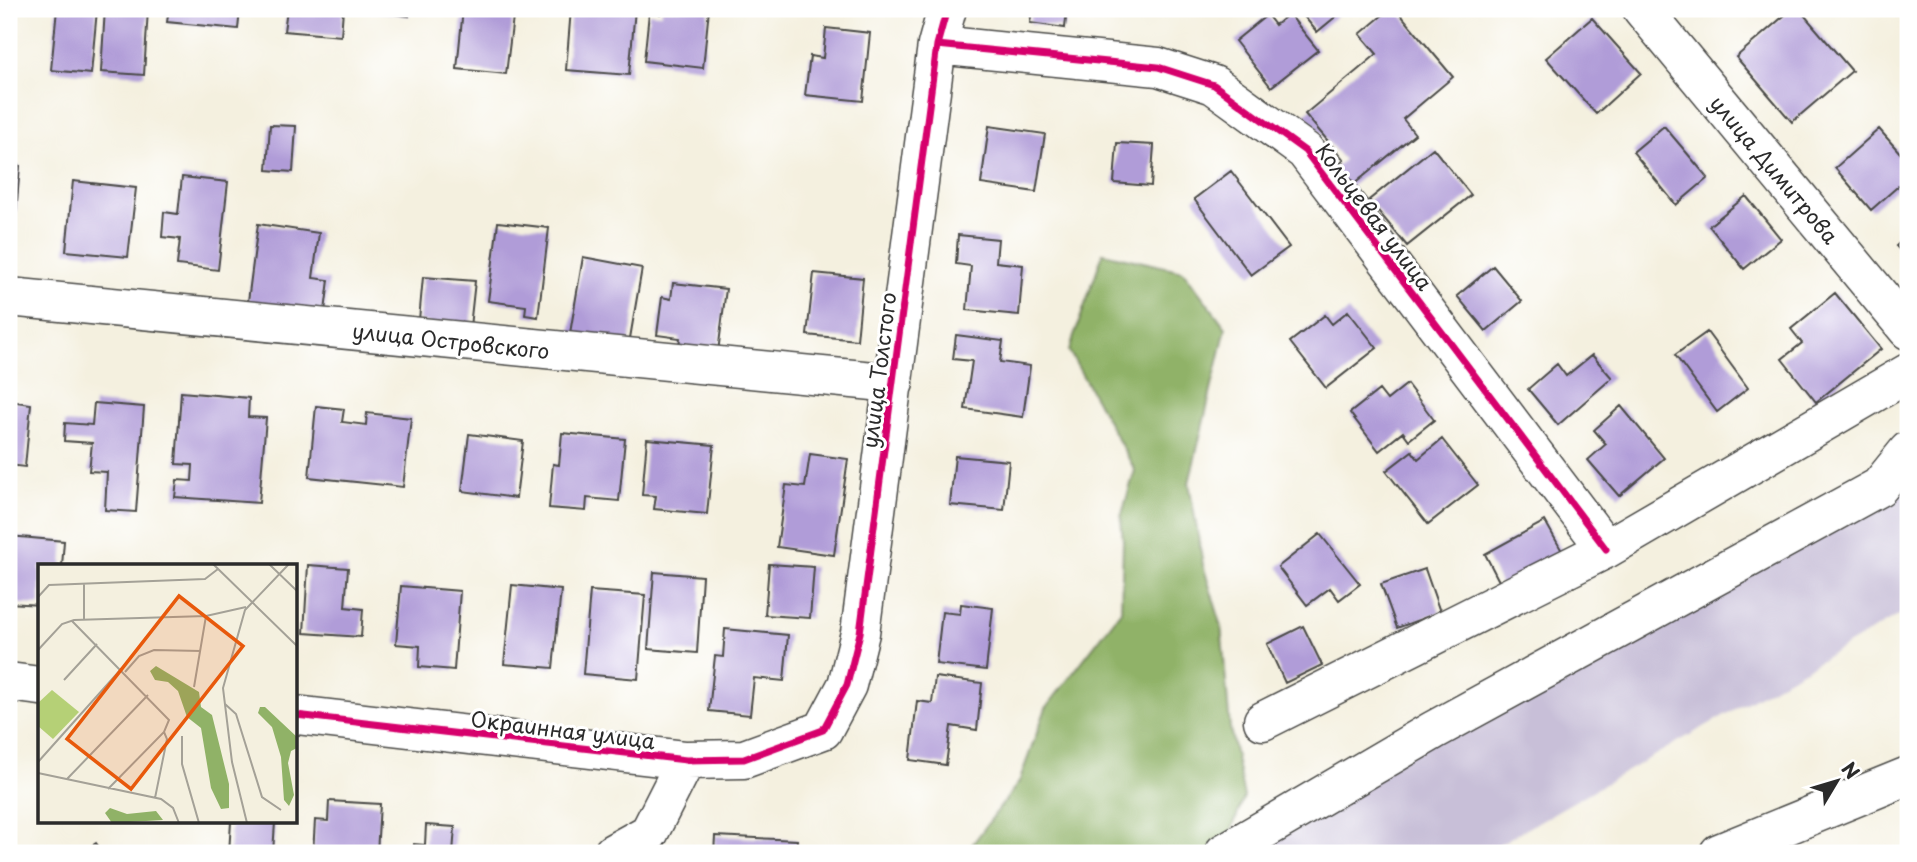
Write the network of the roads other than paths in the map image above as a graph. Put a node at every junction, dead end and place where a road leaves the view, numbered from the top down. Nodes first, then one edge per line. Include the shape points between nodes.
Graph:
1 (947, 9) edge
2 (1642, 9) edge
3 (937, 45) junction
4 (9, 297) edge
5 (1908, 330) edge
6 (1908, 373) edge
7 (894, 383) junction
8 (1908, 451) edge
9 (1606, 549) junction
10 (9, 682) edge
11 (38, 686) edge
12 (298, 715) edge
13 (1263, 721) dead end
14 (823, 730) joint
15 (686, 760) junction
16 (1908, 776) edge
17 (1769, 843) edge
18 (613, 853) edge
19 (1224, 853) edge
20 (1718, 853) edge

1 - 3 street, улица Толстого
2 - 5 street, улица Димитрова
3 - 7 street, улица Толстого
3 - 9 street, Кольцевая улица via 1158,67 1214,85 1305,150
4 - 7 street, улица Островского
6 - 9 street
7 - 14 street, улица Толстого via 860,633 847,685
8 - 19 street via 1879,487 1434,730
9 - 13 street
10 - 11 street
12 - 15 street, Окраинная улица
14 - 15 street, Окраинная улица via 744,759
15 - 18 street via 649,833
16 - 17 street
17 - 20 street

